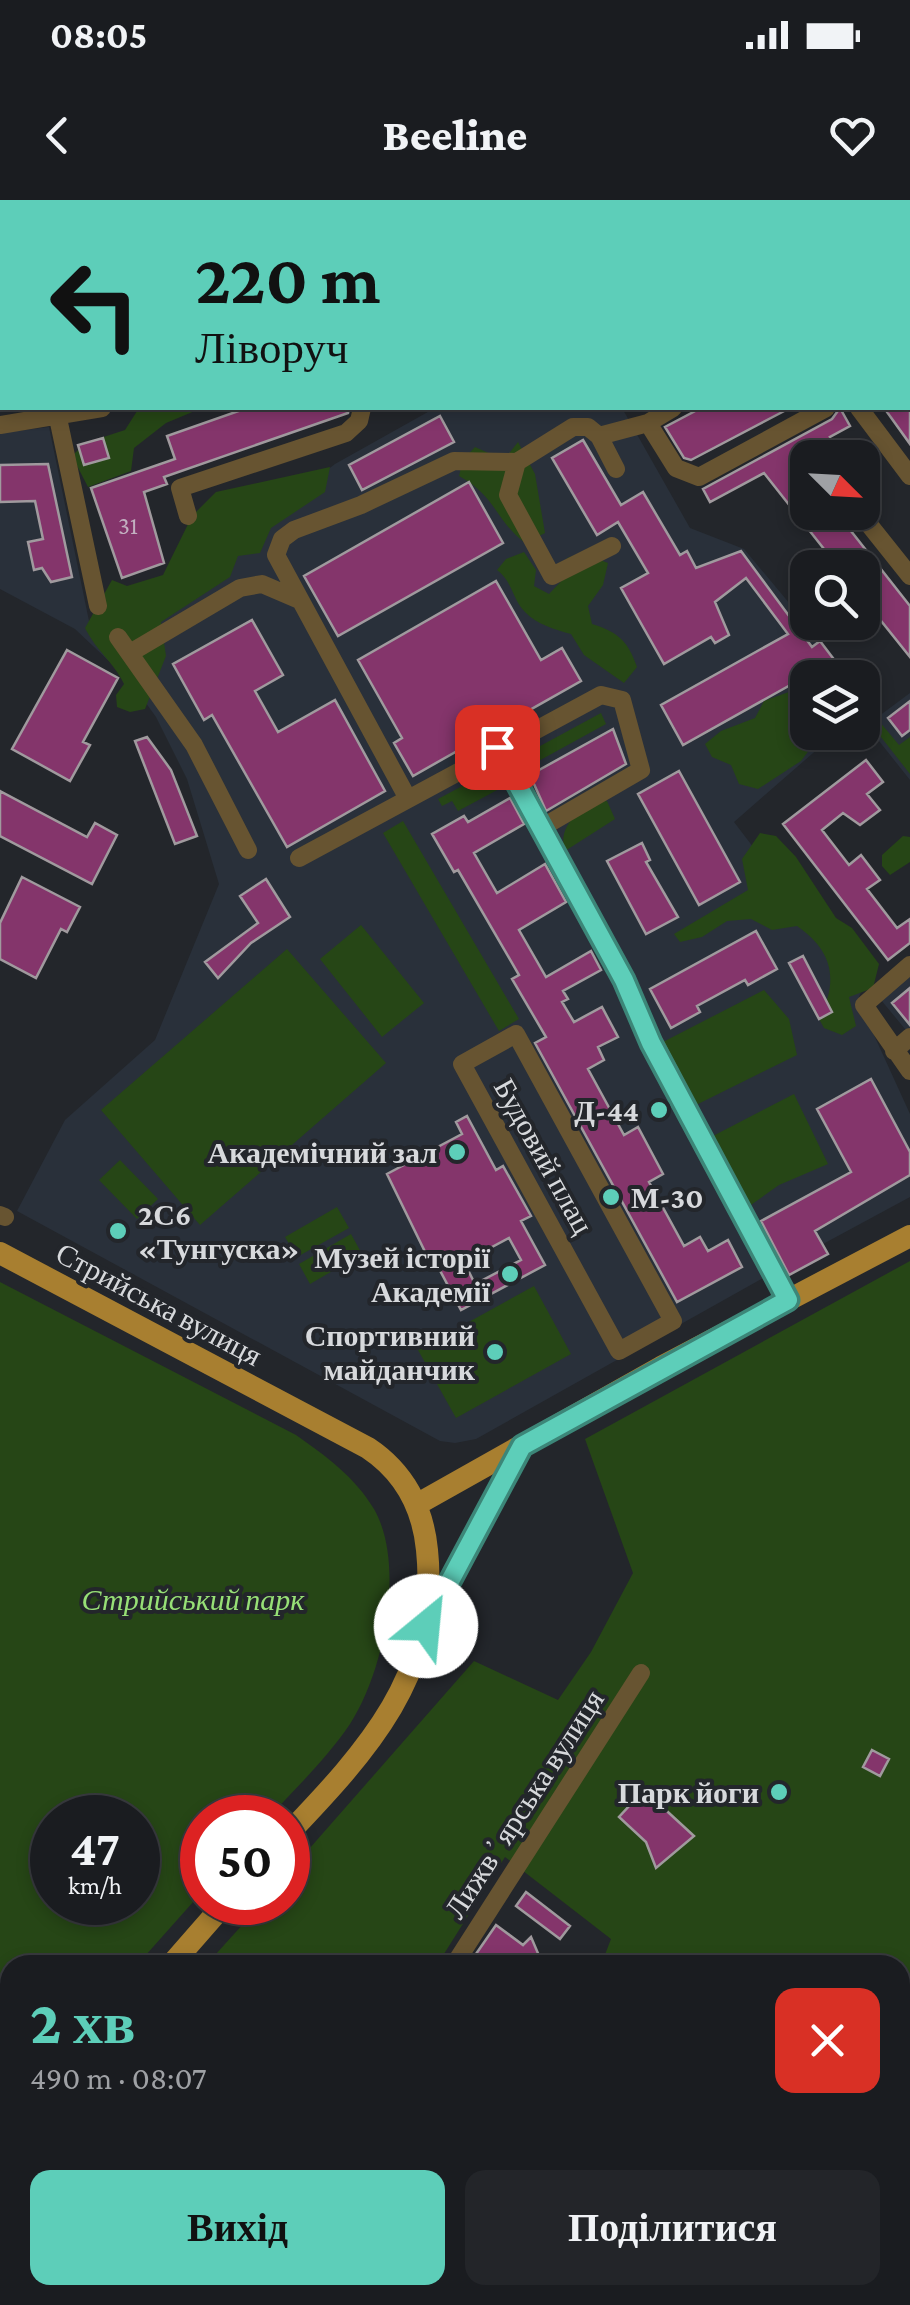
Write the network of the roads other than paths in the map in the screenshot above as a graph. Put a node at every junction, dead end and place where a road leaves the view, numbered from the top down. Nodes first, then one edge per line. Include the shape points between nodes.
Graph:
1 (93, 410) edge
2 (362, 410) edge
3 (669, 410) edge
4 (822, 410) edge
5 (860, 410) edge
6 (58, 418) junction
7 (648, 422) junction
8 (0, 425) edge
9 (598, 436) junction
10 (517, 462) junction
11 (616, 468) dead end
12 (910, 476) edge
13 (188, 516) dead end
14 (873, 530) edge
15 (612, 546) dead end
16 (910, 576) edge
17 (297, 599) junction
18 (98, 606) dead end
19 (118, 636) dead end
20 (130, 653) junction
21 (497, 747) junction
22 (407, 797) junction
23 (541, 828) junction
24 (248, 850) dead end
25 (299, 858) dead end
26 (910, 965) edge
27 (910, 1037) edge
28 (894, 1051) junction
29 (910, 1071) edge
30 (910, 1236) edge
31 (0, 1253) edge
32 (788, 1300) junction
33 (644, 1336) junction
34 (660, 1367) junction
35 (522, 1446) junction
36 (416, 1504) junction
37 (426, 1626) junction
38 (641, 1674) dead end
39 (310, 1810) edge
40 (206, 1925) edge
41 (179, 1955) edge
42 (460, 1955) edge

1 - 6 street
2 - 13 street via 346,433 180,488
3 - 7 street
4 - 7 street via 698,477 676,468
5 - 12 street
6 - 8 street
6 - 18 street
7 - 9 street
9 - 10 street via 574,427
9 - 11 street
10 - 15 street via 508,495 552,576
10 - 17 street via 454,461 294,530 276,555
14 - 16 street
17 - 20 street via 262,584 240,588
17 - 22 street
19 - 20 street
20 - 24 street via 194,745
21 - 22 street
21 - 23 street
21 - 23 street via 601,695 622,700 641,770
22 - 25 street
23 - 32 street
26 - 28 street via 864,1005
27 - 28 street
28 - 29 street
30 - 32 main road
31 - 36 main road, Стрийська вулиця via 368,1448 399,1475
32 - 34 main road
33 - 33 street, Будовий плац via 618,1351 462,1064 516,1034 673,1321
33 - 34 street
34 - 35 main road
35 - 36 main road
35 - 37 main road
36 - 37 main road, Стрийська вулиця via 429,1567
37 - 39 main road, Стрийська вулиця via 407,1683 363,1751
38 - 42 street, Лижвʼярська вулиця
40 - 41 main road

